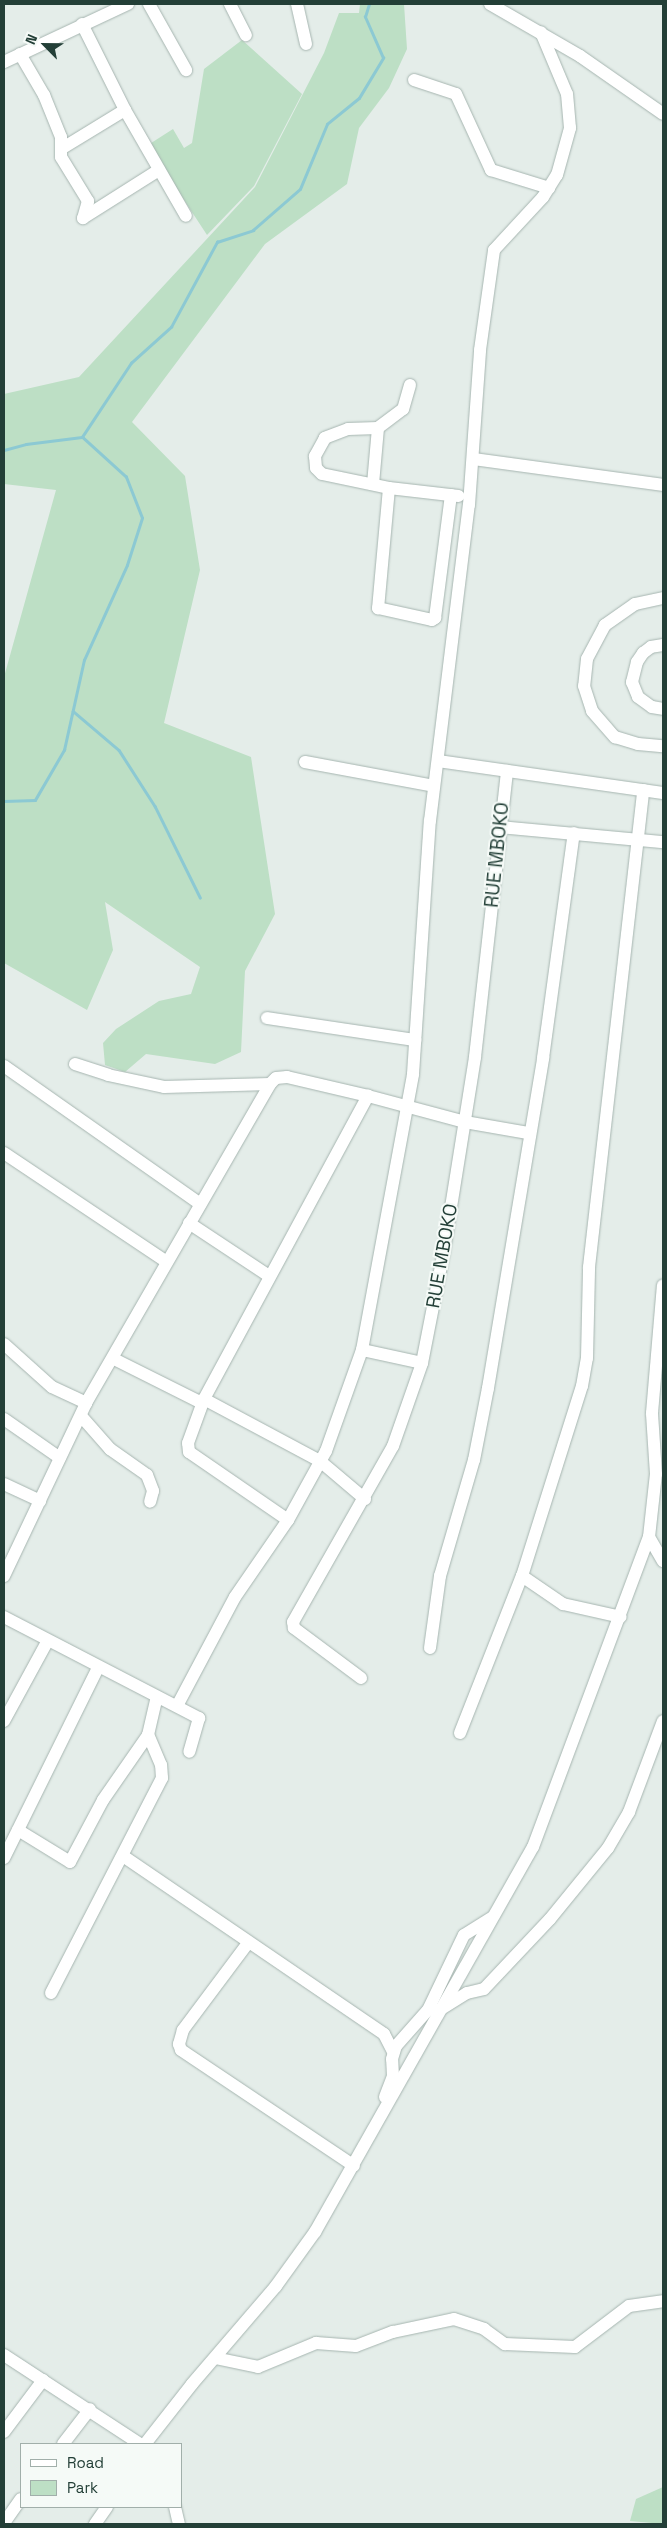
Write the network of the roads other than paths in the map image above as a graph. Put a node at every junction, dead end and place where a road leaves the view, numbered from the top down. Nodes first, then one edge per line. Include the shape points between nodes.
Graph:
1 (128, 4) edge
2 (149, 4) edge
3 (230, 4) edge
4 (297, 4) edge
5 (490, 4) edge
6 (82, 24) junction
7 (540, 32) junction
8 (246, 35) dead end
9 (306, 44) dead end
10 (20, 54) junction
11 (4, 62) edge
12 (186, 70) dead end
13 (414, 80) dead end
14 (125, 110) junction
15 (663, 114) edge
16 (61, 149) junction
17 (159, 170) junction
18 (549, 188) junction
19 (186, 216) dead end
20 (410, 385) dead end
21 (378, 428) junction
22 (474, 459) junction
23 (373, 484) junction
24 (663, 485) edge
25 (389, 488) junction
26 (451, 495) junction
27 (470, 497) junction
28 (663, 598) edge
29 (663, 645) edge
30 (663, 709) edge
31 (663, 746) edge
32 (438, 761) junction
33 (305, 762) dead end
34 (506, 770) junction
35 (434, 786) junction
36 (643, 790) junction
37 (663, 793) edge
38 (500, 827) junction
39 (574, 833) junction
40 (639, 838) junction
41 (663, 842) edge
42 (267, 1018) dead end
43 (415, 1040) junction
44 (75, 1064) dead end
45 (4, 1066) edge
46 (270, 1084) junction
47 (368, 1096) junction
48 (409, 1106) junction
49 (465, 1122) junction
50 (528, 1133) junction
51 (4, 1153) edge
52 (200, 1204) junction
53 (189, 1224) junction
54 (167, 1262) junction
55 (269, 1276) junction
56 (663, 1285) edge
57 (4, 1344) edge
58 (362, 1350) junction
59 (114, 1359) junction
60 (422, 1363) junction
61 (203, 1401) junction
62 (86, 1403) junction
63 (81, 1416) junction
64 (4, 1419) edge
65 (60, 1458) junction
66 (320, 1461) junction
67 (4, 1484) edge
68 (365, 1499) junction
69 (40, 1501) junction
70 (150, 1502) dead end
71 (288, 1520) junction
72 (649, 1537) junction
73 (663, 1561) edge
74 (4, 1576) edge
75 (522, 1576) junction
76 (4, 1617) edge
77 (621, 1617) junction
78 (47, 1642) junction
79 (430, 1648) dead end
80 (98, 1668) junction
81 (361, 1678) dead end
82 (157, 1697) junction
83 (177, 1706) junction
84 (4, 1720) edge
85 (663, 1721) edge
86 (460, 1733) dead end
87 (148, 1735) junction
88 (189, 1752) dead end
89 (18, 1830) junction
90 (123, 1856) junction
91 (4, 1858) edge
92 (491, 1918) junction
93 (248, 1943) junction
94 (51, 1993) dead end
95 (436, 2013) junction
96 (393, 2052) junction
97 (361, 2154) junction
98 (354, 2166) junction
99 (663, 2301) edge
100 (4, 2354) edge
101 (215, 2358) junction
102 (43, 2380) junction
103 (90, 2409) junction
104 (4, 2432) edge
105 (64, 2443) edge
106 (139, 2443) edge
107 (146, 2443) edge
108 (20, 2501) edge
109 (106, 2508) edge
110 (175, 2508) edge
111 (4, 2523) edge
112 (95, 2524) edge
113 (179, 2524) edge

1 - 6 street
2 - 12 street
3 - 8 street
4 - 9 street
5 - 7 street
6 - 10 street
6 - 14 street
7 - 15 street
7 - 18 street via 560,73 570,112 562,162
10 - 11 street
10 - 16 street via 44,95 61,138
13 - 18 street via 456,94 491,170
14 - 16 street
14 - 17 street
16 - 17 street via 61,157 88,201 83,218
17 - 19 street
18 - 22 street via 494,250 480,350
20 - 21 street via 403,409
21 - 23 street
21 - 23 street via 335,432 324,438 315,456 316,468 322,474
22 - 24 street
22 - 27 street
23 - 25 street
25 - 26 street
25 - 26 street via 378,608 432,620 435,618
26 - 27 street
27 - 32 street
28 - 31 street via 635,604 604,625 587,659 584,686 592,711 610,733 625,741
29 - 30 street via 651,647 643,653 632,682 638,697 652,707
32 - 34 street
32 - 35 street
33 - 35 street
34 - 36 street
34 - 38 street, RUE MBOKO
35 - 43 street
36 - 37 street
36 - 40 street
38 - 39 street
38 - 49 street, RUE MBOKO
39 - 40 street
39 - 50 street via 543,1058
40 - 41 street
40 - 75 street via 589,1267 587,1358 582,1386
42 - 43 street
43 - 48 street
44 - 46 street via 164,1087
45 - 52 street
46 - 47 street via 276,1078 286,1077
46 - 52 street
47 - 48 street
47 - 55 street
48 - 49 street
48 - 58 street
49 - 50 street
49 - 60 street, RUE MBOKO
50 - 79 street via 474,1460 440,1576
51 - 54 street
52 - 53 street
53 - 54 street
53 - 55 street
54 - 59 street
55 - 61 street
56 - 72 street via 652,1413 656,1474
57 - 62 street via 52,1387
58 - 60 street
58 - 66 street via 354,1380
59 - 61 street
59 - 62 street
60 - 68 street, RUE MBOKO via 406,1416
61 - 66 street
61 - 71 street via 189,1439 189,1452
62 - 63 street
63 - 65 street
63 - 70 street via 110,1449 147,1475 153,1491
64 - 65 street
65 - 69 street
66 - 68 street
66 - 71 street
67 - 69 street
68 - 81 street, RUE MBOKO via 293,1625
69 - 74 street
71 - 83 street via 235,1597
72 - 73 street
72 - 77 street
75 - 77 street via 562,1604
75 - 86 street
76 - 78 street
77 - 92 street via 533,1847
78 - 80 street
78 - 84 street
80 - 82 street
80 - 89 street
82 - 83 street
82 - 87 street
83 - 88 street via 199,1718
85 - 95 street via 629,1812 608,1848 550,1919 484,1989 467,1993
87 - 89 street via 103,1800 70,1862
87 - 90 street via 161,1765 162,1778
89 - 91 street
90 - 93 street via 216,1917
90 - 94 street
92 - 95 street
92 - 96 street via 464,1935 428,2010
93 - 96 street via 384,2034
93 - 98 street via 183,2030 179,2044 181,2050
95 - 97 street
96 - 97 street via 393,2076 366,2135
97 - 98 street
98 - 101 street via 315,2232 276,2286
99 - 101 street via 628,2306 576,2347 505,2344 476,2326 454,2319 393,2332 356,2346 316,2343 258,2367
100 - 102 street
101 - 107 street
102 - 103 street
102 - 104 street
103 - 105 street
103 - 106 street
108 - 111 street
109 - 112 street
110 - 113 street

